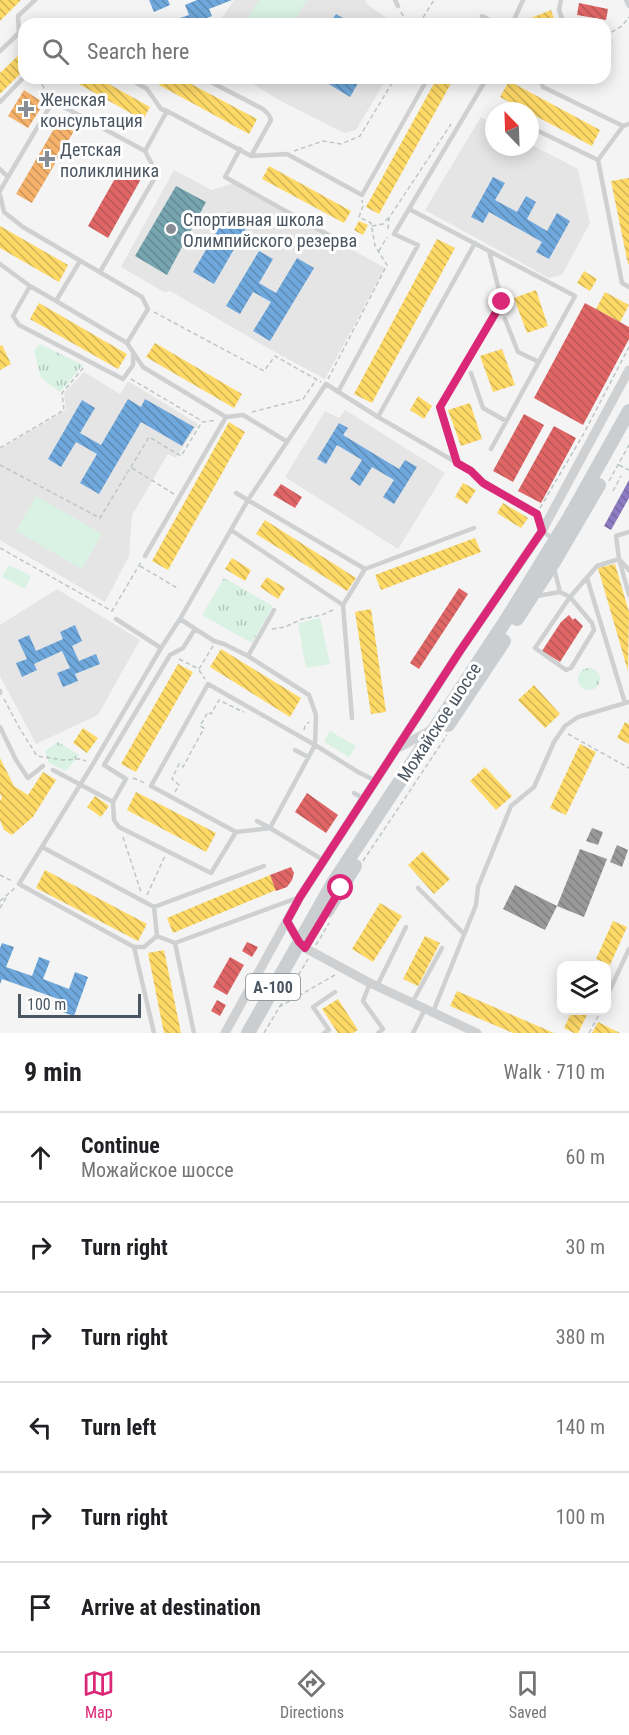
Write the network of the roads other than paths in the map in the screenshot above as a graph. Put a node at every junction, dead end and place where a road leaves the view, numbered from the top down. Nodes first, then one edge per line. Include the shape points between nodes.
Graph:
1 (35, 0) edge
2 (395, 0) edge
3 (523, 0) edge
4 (561, 0) edge
5 (626, 0) edge
6 (398, 6) road end
7 (629, 6) edge
8 (482, 16) dead end
9 (515, 17) edge
10 (18, 18) edge
11 (486, 18) edge
12 (562, 18) edge
13 (18, 35) edge
14 (0, 51) edge
15 (18, 83) edge
16 (138, 84) edge
17 (215, 84) edge
18 (425, 84) edge
19 (483, 84) edge
20 (542, 84) edge
21 (0, 102) edge
22 (167, 111) junction
23 (626, 125) edge
24 (539, 131) edge
25 (240, 149) junction
26 (145, 151) junction
27 (251, 156) junction
28 (598, 160) junction
29 (0, 169) edge
30 (8, 177) junction
31 (0, 193) edge
32 (409, 209) junction
33 (2, 211) edge
34 (344, 238) dead end
35 (475, 243) junction
36 (489, 251) junction
37 (80, 261) junction
38 (0, 264) edge
39 (100, 272) junction
40 (30, 286) junction
41 (629, 287) edge
42 (56, 301) junction
43 (505, 319) dead end
44 (127, 343) junction
45 (133, 353) junction
46 (539, 362) junction
47 (629, 370) edge
48 (471, 373) dead end
49 (338, 392) junction
50 (629, 411) edge
51 (378, 417) junction
52 (225, 418) junction
53 (506, 421) junction
54 (629, 430) edge
55 (286, 441) junction
56 (491, 449) dead end
57 (457, 463) junction
58 (236, 493) dead end
59 (248, 500) junction
60 (474, 528) dead end
61 (231, 530) junction
62 (542, 531) junction
63 (629, 532) edge
64 (555, 541) junction
65 (145, 556) road end
66 (619, 559) junction
67 (554, 562) junction
68 (365, 569) junction
69 (629, 570) edge
70 (587, 578) junction
71 (560, 592) junction
72 (629, 595) edge
73 (570, 597) junction
74 (528, 602) junction
75 (343, 606) junction
76 (274, 610) dead end
77 (116, 619) dead end
78 (180, 619) junction
79 (195, 629) junction
80 (161, 648) junction
81 (248, 656) junction
82 (627, 702) edge
83 (352, 718) dead end
84 (0, 727) edge
85 (435, 728) junction
86 (315, 745) junction
87 (397, 748) junction
88 (294, 750) dead end
89 (309, 757) junction
90 (42, 766) dead end
91 (53, 770) dead end
92 (376, 781) junction
93 (81, 784) junction
94 (354, 793) dead end
95 (364, 799) junction
96 (113, 802) junction
97 (257, 821) dead end
98 (270, 828) junction
99 (236, 832) junction
100 (42, 847) junction
101 (323, 860) junction
102 (264, 866) dead end
103 (418, 888) dead end
104 (300, 897) junction
105 (154, 907) junction
106 (287, 921) junction
107 (406, 927) dead end
108 (464, 934) junction
109 (158, 936) junction
110 (176, 943) junction
111 (134, 947) junction
112 (305, 947) junction
113 (442, 948) dead end
114 (629, 949) edge
115 (374, 984) junction
116 (611, 987) edge
117 (335, 993) dead end
118 (412, 1003) junction
119 (429, 1010) junction
120 (471, 1032) edge
121 (154, 1033) edge
122 (194, 1033) edge
123 (225, 1033) edge
124 (248, 1033) edge
125 (258, 1033) edge
126 (324, 1033) edge
127 (378, 1033) edge
128 (413, 1033) edge

1 - 10 lane
2 - 6 lane
3 - 9 lane
4 - 12 lane
5 - 7 lane
8 - 11 lane
13 - 14 lane
15 - 21 lane
16 - 22 lane
17 - 27 lane via 269,115 271,120
18 - 27 lane via 362,195 287,154
19 - 32 lane
20 - 23 lane
22 - 25 lane
22 - 26 lane
23 - 28 lane
24 - 28 lane
25 - 27 lane
25 - 34 lane via 225,177 334,238
26 - 30 lane via 53,101
26 - 39 lane via 157,174
28 - 41 lane via 622,283
29 - 30 lane
30 - 31 lane
31 - 33 lane
32 - 35 lane
32 - 49 lane via 394,234 418,245
33 - 37 lane
35 - 36 lane
35 - 51 lane
36 - 46 lane via 575,296
36 - 57 lane via 502,302 440,407
37 - 39 lane
37 - 42 lane
38 - 40 lane
39 - 44 lane via 142,297 148,309
40 - 42 lane
40 - 45 lane via 13,316 19,325 123,379 133,365
42 - 44 lane
43 - 46 lane via 518,352
44 - 45 lane
45 - 52 lane via 142,367
46 - 53 lane
47 - 62 street
48 - 53 lane via 483,408
49 - 51 lane
49 - 55 lane via 326,384
50 - 64 main road, Можайское шоссе / А-100
51 - 57 lane
52 - 55 lane via 243,415
52 - 65 lane
53 - 56 lane
54 - 67 main road, Можайское шоссе / А-100
55 - 59 lane
57 - 62 lane via 537,514
58 - 59 lane
59 - 61 lane
59 - 68 lane
60 - 68 lane
61 - 75 lane
61 - 78 lane
62 - 64 lane
62 - 87 street
63 - 66 lane via 616,536
64 - 85 main road, Можайское шоссе / А-100
66 - 69 lane
66 - 70 lane via 597,566
66 - 72 lane
67 - 71 lane
67 - 74 main road, Можайское шоссе / А-100
68 - 75 lane
70 - 73 lane
70 - 82 lane
71 - 73 lane
71 - 74 lane via 539,595
73 - 73 lane via 534,648 566,670 594,630
74 - 112 main road, Можайское шоссе / А-100 via 364,850
75 - 83 lane
76 - 81 lane
77 - 80 lane
78 - 79 lane
78 - 80 lane
79 - 81 lane
79 - 96 lane via 183,648 170,655 104,765 126,779
80 - 93 lane
81 - 86 lane via 309,695 316,715
82 - 108 lane via 578,717 562,730 534,787 511,806 478,887 476,905
84 - 90 lane via 28,778
85 - 87 street
85 - 112 main road, Можайское шоссе / А-100 via 333,883
86 - 89 lane
86 - 92 lane
86 - 99 lane via 208,684 151,786
87 - 92 street
88 - 89 lane
89 - 98 lane
91 - 93 lane
92 - 95 street
93 - 96 lane
93 - 100 lane
94 - 95 lane
95 - 101 street
96 - 99 lane via 114,820 119,827 212,873
97 - 98 lane
98 - 99 lane
98 - 101 lane
100 - 105 lane
100 - 111 lane via 20,884
101 - 104 street
102 - 105 lane
103 - 108 lane
104 - 106 street
104 - 110 lane
105 - 109 lane
106 - 112 street
106 - 123 street
107 - 115 lane
108 - 119 lane
109 - 110 lane
109 - 111 lane via 144,947
110 - 122 lane
111 - 121 lane
112 - 115 street
112 - 124 main road, Можайское шоссе / А-100
112 - 125 main road, Можайское шоссе / А-100
113 - 118 lane
114 - 116 lane
115 - 118 street
115 - 127 lane via 363,1001 383,1029
117 - 126 lane via 313,1007 329,1030
118 - 119 street
119 - 120 street
119 - 128 lane

